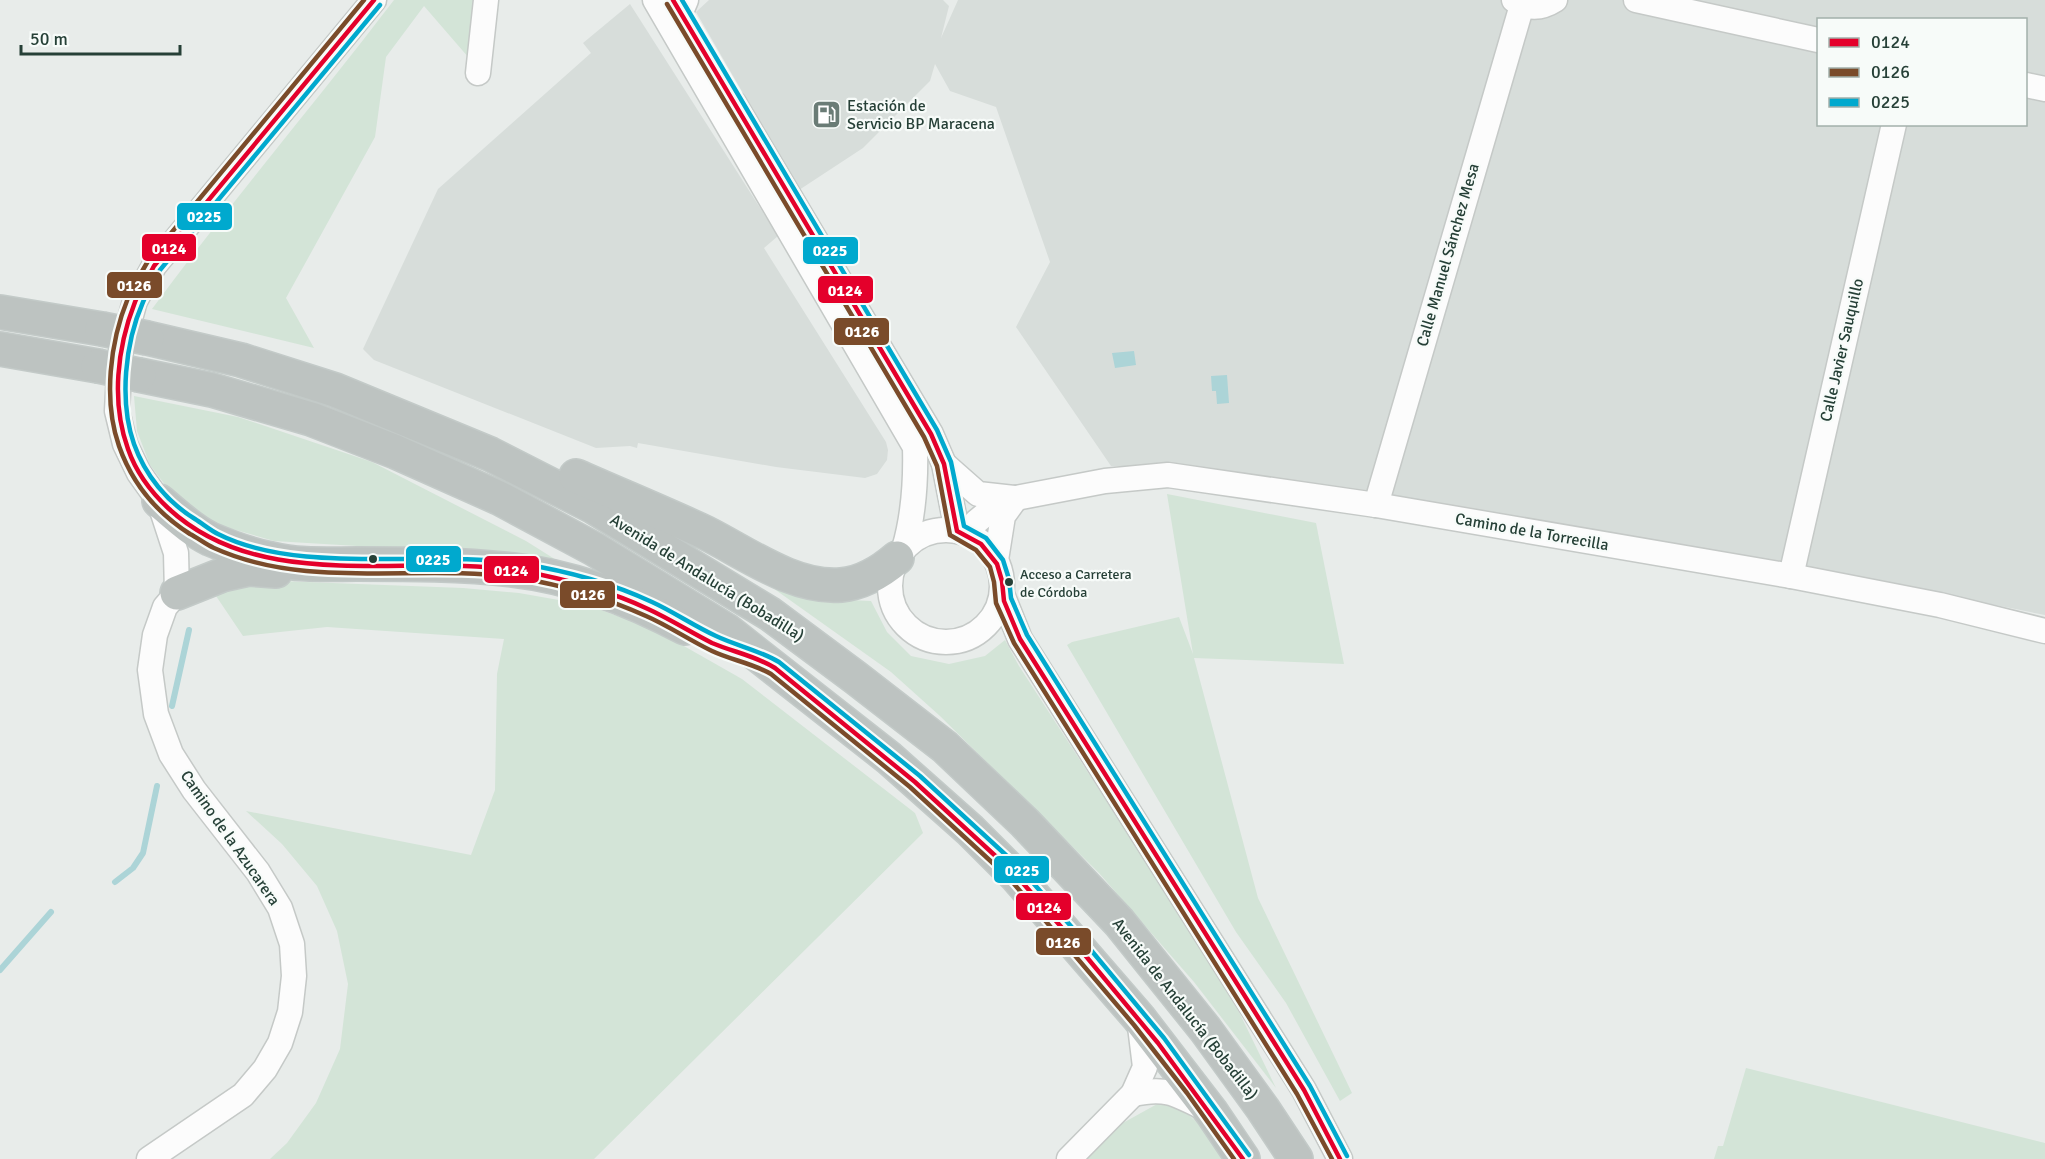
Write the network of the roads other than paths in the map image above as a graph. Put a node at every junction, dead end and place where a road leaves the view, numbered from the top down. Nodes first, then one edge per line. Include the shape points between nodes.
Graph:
1 (374, 0) edge
2 (486, 0) edge
3 (655, 0) edge
4 (1554, 0) edge
5 (1636, 0) edge
6 (1518, 2) edge
7 (680, 4) edge
8 (1817, 39) edge
9 (478, 73) dead end
10 (2027, 85) edge
11 (2045, 89) edge
12 (1894, 126) edge
13 (0, 312) edge
14 (0, 349) edge
15 (424, 426) junction
16 (944, 464) junction
17 (1016, 498) junction
18 (159, 501) junction
19 (1376, 505) junction
20 (963, 533) junction
21 (901, 553) junction
22 (996, 560) junction
23 (310, 564) junction
24 (1791, 576) junction
25 (177, 593) junction
26 (1002, 594) junction
27 (2045, 632) edge
28 (771, 665) junction
29 (1139, 1018) junction
30 (1132, 1094) junction
31 (1212, 1113) junction
32 (149, 1159) edge
33 (1069, 1159) edge
34 (1244, 1159) edge
35 (1296, 1159) edge
36 (1340, 1159) edge

1 - 18 street via 154,266 135,301 120,355 117,411 125,444
2 - 9 street
3 - 21 street via 915,447 911,525
4 - 6 street via 1533,8
5 - 8 street
6 - 19 street, Calle Manuel Sánchez Mesa
7 - 16 street via 925,424
10 - 11 street
12 - 24 street, Calle Javier Sauquillo
13 - 15 highway, Avenida de Andalucía (Bobadilla), bridge via 147,338 251,363 335,390
14 - 28 highway, Avenida de Andalucía (Bobadilla), bridge via 212,390 311,419 396,452 499,498 594,549 726,630
15 - 21 highway via 498,441 799,579 842,585 881,572
15 - 35 highway, Avenida de Andalucía (Bobadilla) via 490,454 594,507 770,614 945,747 1119,922 1206,1029
16 - 17 street, Camino de la Torrecilla via 978,494
16 - 20 street
17 - 19 street, Camino de la Torrecilla via 1105,481 1168,475
17 - 20 street, Camino de la Torrecilla via 999,503
17 - 22 street via 1003,516
18 - 23 highway via 208,538 273,560
18 - 25 street via 176,553
19 - 24 street, Camino de la Torrecilla
20 - 21 street via 934,531
20 - 22 street via 984,545
21 - 26 street via 890,582 893,606 907,627 928,639 952,642 976,634 993,617
22 - 26 street
23 - 25 highway via 279,571 249,569
23 - 28 highway via 451,565 513,570 564,580 605,591 651,610 716,645
24 - 27 street, Camino de la Torrecilla via 1940,605
25 - 32 street, Camino de la Azucarera via 165,608 155,635 150,670 156,714 171,754 194,790 258,872 280,908 292,944 294,976 290,1012 280,1043 265,1069 243,1095
26 - 36 street via 1020,639 1304,1090
28 - 29 highway, Avenida de Andalucía (Bobadilla) via 889,758 970,830 1016,876
29 - 30 street via 1144,1067
29 - 31 highway, Avenida de Andalucía (Bobadilla)
30 - 31 street via 1151,1090 1175,1093
30 - 33 street
31 - 34 highway, Avenida de Andalucía (Bobadilla)

